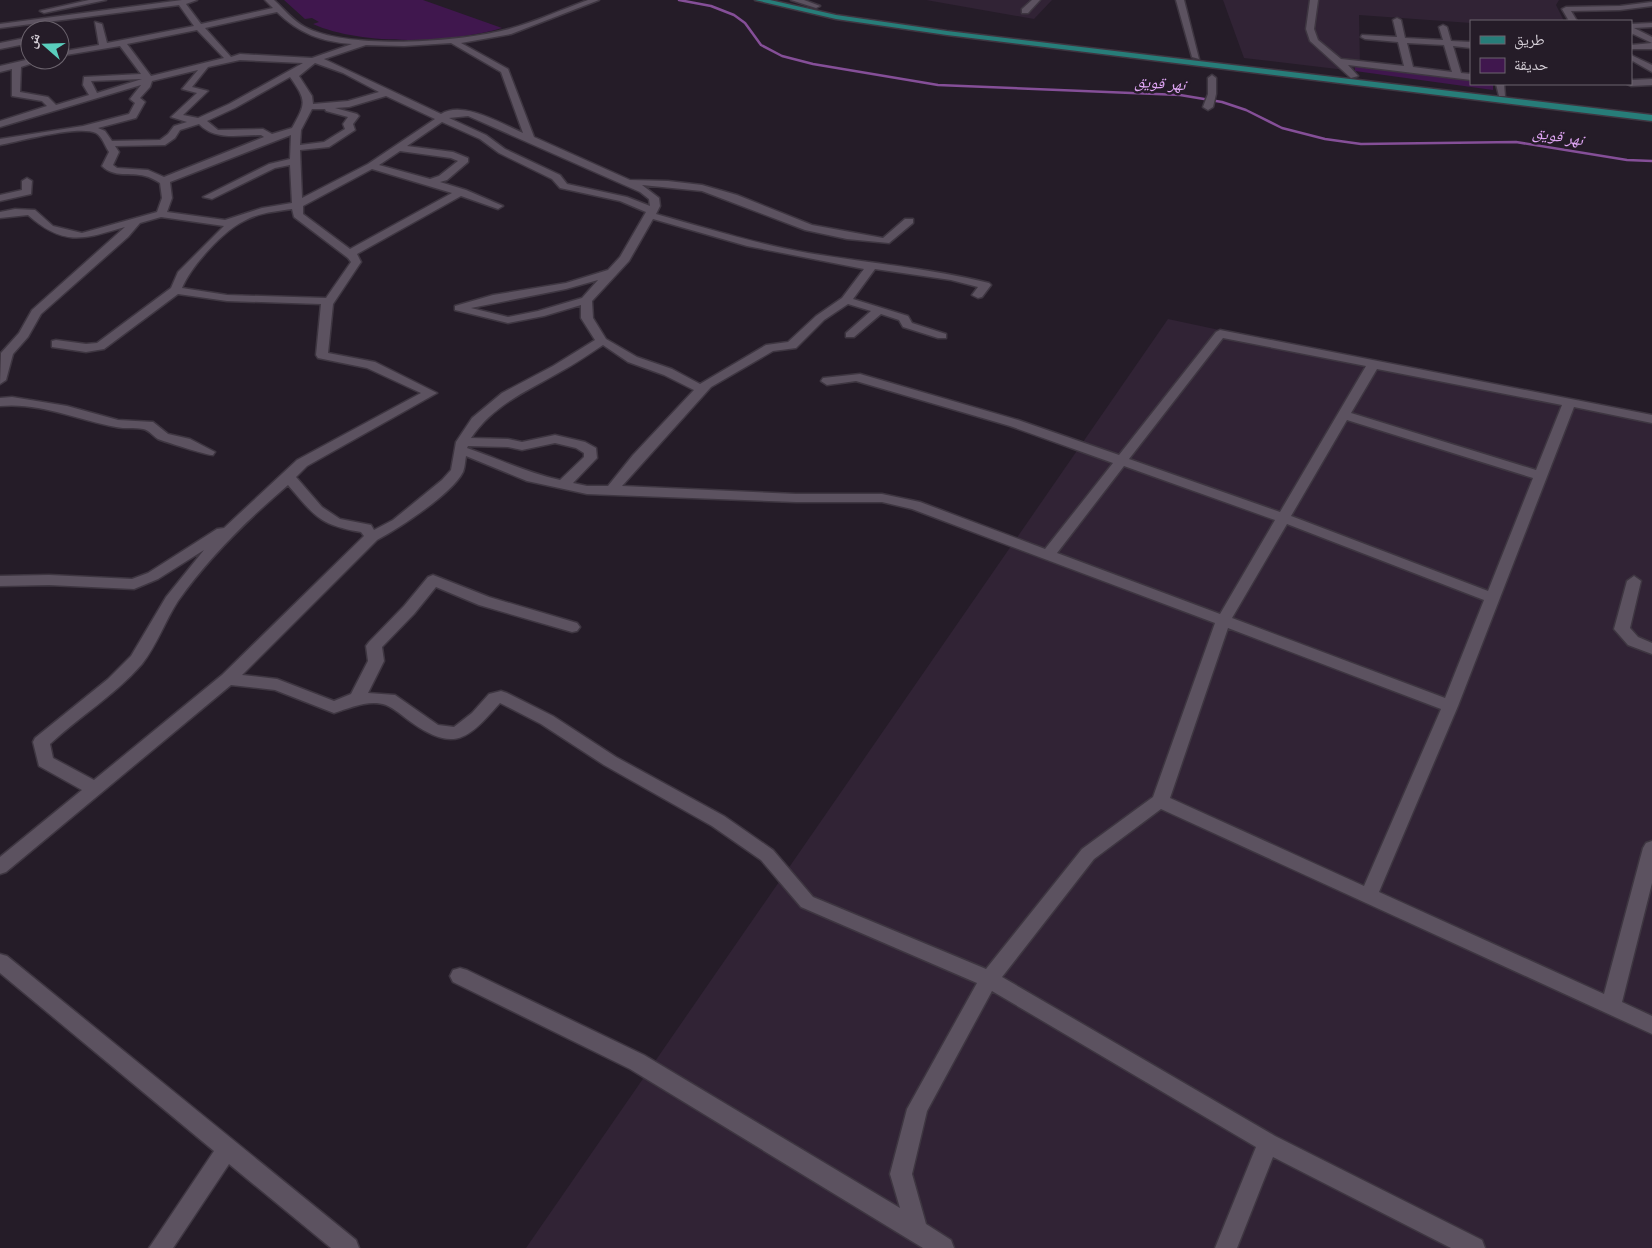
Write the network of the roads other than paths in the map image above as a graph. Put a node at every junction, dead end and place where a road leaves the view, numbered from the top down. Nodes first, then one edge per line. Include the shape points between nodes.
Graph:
1 (100, 0) edge
2 (193, 0) edge
3 (270, 0) edge
4 (595, 0) edge
5 (759, 0) edge
6 (784, 0) edge
7 (795, 0) edge
8 (1036, 0) edge
9 (1180, 0) edge
10 (1314, 0) edge
11 (1579, 0) edge
12 (1616, 0) edge
13 (180, 3) junction
14 (1652, 4) edge
15 (816, 6) junction
16 (1630, 7) junction
17 (278, 8) junction
18 (1582, 9) junction
19 (1025, 11) dead end
20 (1645, 13) dead end
21 (0, 19) edge
22 (45, 20) edge
23 (1397, 20) dead end
24 (1572, 20) edge
25 (20, 23) edge
26 (98, 24) dead end
27 (1652, 25) edge
28 (0, 26) edge
29 (1632, 26) edge
30 (199, 27) junction
31 (1443, 27) dead end
32 (1632, 30) edge
33 (1364, 37) dead end
34 (452, 40) junction
35 (1402, 40) junction
36 (1652, 40) edge
37 (17, 42) junction
38 (20, 42) edge
39 (368, 42) junction
40 (122, 43) junction
41 (1448, 43) junction
42 (20, 44) edge
43 (1470, 45) edge
44 (0, 46) edge
45 (103, 46) junction
46 (1652, 46) edge
47 (1632, 47) edge
48 (70, 52) edge
49 (1196, 57) junction
50 (1632, 58) edge
51 (229, 59) junction
52 (312, 60) junction
53 (1339, 61) junction
54 (20, 64) edge
55 (17, 65) junction
56 (204, 66) junction
57 (0, 69) edge
58 (298, 69) junction
59 (1652, 69) edge
60 (1409, 70) junction
61 (1354, 76) junction
62 (1457, 76) junction
63 (148, 77) junction
64 (1470, 77) edge
65 (1212, 78) dead end
66 (1652, 82) edge
67 (1632, 83) edge
68 (1500, 85) edge
69 (1461, 92) junction
70 (387, 94) junction
71 (1502, 94) junction
72 (94, 96) junction
73 (1208, 105) dead end
74 (313, 107) junction
75 (51, 108) junction
76 (1652, 112) edge
77 (442, 118) junction
78 (1652, 118) edge
79 (201, 120) junction
80 (0, 124) edge
81 (81, 129) junction
82 (296, 130) junction
83 (271, 138) junction
84 (530, 139) junction
85 (0, 142) edge
86 (109, 145) junction
87 (295, 148) junction
88 (399, 148) junction
89 (295, 161) junction
90 (371, 166) junction
91 (27, 180) dead end
92 (164, 181) junction
93 (625, 181) junction
94 (430, 182) junction
95 (462, 192) junction
96 (208, 197) dead end
97 (0, 198) edge
98 (297, 205) junction
99 (498, 206) dead end
100 (650, 213) junction
101 (161, 214) junction
102 (0, 215) edge
103 (138, 219) junction
104 (240, 219) junction
105 (909, 221) dead end
106 (350, 253) junction
107 (869, 265) junction
108 (611, 274) junction
109 (176, 290) junction
110 (978, 295) dead end
111 (586, 300) junction
112 (846, 300) junction
113 (329, 301) junction
114 (878, 311) junction
115 (850, 335) dead end
116 (942, 336) dead end
117 (602, 341) junction
118 (56, 344) dead end
119 (1373, 365) junction
120 (0, 380) edge
121 (827, 381) dead end
122 (702, 389) junction
123 (0, 402) edge
124 (1569, 403) junction
125 (1344, 415) junction
126 (1652, 419) edge
127 (461, 446) junction
128 (208, 452) dead end
129 (1120, 461) junction
130 (1542, 476) junction
131 (289, 478) junction
132 (563, 485) junction
133 (612, 490) junction
134 (1284, 518) junction
135 (239, 520) junction
136 (372, 537) junction
137 (1048, 555) junction
138 (0, 581) edge
139 (1634, 581) dead end
140 (1493, 598) junction
141 (1223, 621) junction
142 (572, 627) dead end
143 (1652, 648) edge
144 (228, 679) junction
145 (357, 698) junction
146 (1450, 706) junction
147 (96, 789) junction
148 (1160, 801) junction
149 (1652, 848) edge
150 (0, 867) edge
151 (1369, 895) junction
152 (0, 962) edge
153 (460, 976) dead end
154 (989, 979) junction
155 (1611, 1006) junction
156 (1652, 1025) edge
157 (1268, 1143) junction
158 (227, 1149) junction
159 (917, 1231) junction
160 (160, 1248) edge
161 (348, 1248) edge
162 (943, 1248) edge
163 (1226, 1248) edge
164 (1474, 1248) edge

1 - 21 street
2 - 13 street
3 - 17 street
4 - 34 street via 507,32
5 - 69 main road via 836,17 904,27
6 - 15 main road
7 - 15 street
8 - 19 street
9 - 49 street
10 - 53 street via 1310,29 1314,40
11 - 18 street
12 - 16 street
13 - 22 street
13 - 30 street
14 - 16 street
15 - 49 main road via 898,20
16 - 18 street
16 - 20 street
17 - 30 street
17 - 39 street via 304,30 330,40
18 - 24 street via 1566,9
23 - 35 street
25 - 28 street
26 - 45 street
27 - 29 street
30 - 40 street
30 - 51 street
31 - 41 street
32 - 36 street
33 - 35 street
34 - 39 street
34 - 84 street via 505,71
35 - 41 street
35 - 60 street
37 - 38 street
37 - 42 street
37 - 44 street
39 - 52 street
40 - 45 street
40 - 63 street
41 - 43 street
41 - 62 street
45 - 48 street
46 - 47 street
49 - 61 main road
50 - 59 street
51 - 52 street
51 - 56 street
52 - 58 street
52 - 70 street via 346,71
53 - 60 street
53 - 61 street
54 - 55 street
55 - 57 street
55 - 75 street via 15,94 44,99 52,105
56 - 63 street
56 - 79 street via 186,89 204,91 176,117
58 - 74 street via 294,76
58 - 79 street
60 - 62 street
61 - 69 main road
62 - 64 street
63 - 72 street
63 - 72 street via 88,79 87,85
63 - 81 street via 146,87 135,100 140,102 133,116
65 - 73 street
66 - 67 street
68 - 71 street
69 - 71 main road
69 - 78 main road
70 - 74 street via 349,104
70 - 77 street
71 - 76 main road
72 - 75 street
74 - 82 street
74 - 87 street via 354,116 348,124 350,130 326,145
75 - 80 street
77 - 84 street via 459,112 469,113
77 - 88 street
77 - 100 street via 556,177 564,186 623,199
79 - 83 street via 216,133 263,132
79 - 86 street via 177,128 162,143
81 - 85 street
81 - 86 street via 102,132
82 - 83 street
82 - 87 street
83 - 92 street
84 - 93 street
86 - 92 street via 114,152 107,166 115,171 148,173
87 - 89 street
88 - 90 street
88 - 94 street via 453,155 464,160 443,178
89 - 96 street via 272,166
89 - 98 street
90 - 94 street
90 - 98 street
91 - 97 street via 28,192
92 - 101 street via 168,199
93 - 100 street via 654,198
93 - 105 street via 702,188 746,201 820,231 865,239 885,241
94 - 95 street
95 - 99 street
95 - 106 street
98 - 104 street via 266,210
98 - 106 street via 298,215
100 - 107 street via 747,243
100 - 108 street via 624,260
101 - 103 street
101 - 104 street via 226,224
102 - 103 street via 31,212 49,228 82,236
103 - 120 street via 36,312 24,335 7,353
104 - 109 street via 195,259 182,274
106 - 113 street via 356,262
107 - 110 street via 985,285
107 - 112 street via 870,269
108 - 111 street
108 - 111 street via 551,289 521,291 459,308 508,320
109 - 113 street via 227,298
109 - 118 street via 100,346 86,348
111 - 117 street via 587,318
112 - 114 street
112 - 122 street via 820,318 792,345 770,348
113 - 131 street via 322,356 371,366 430,393 302,462
114 - 115 street
114 - 116 street via 904,318 907,325
117 - 122 street via 613,344 638,362
117 - 127 street via 506,396 476,421
119 - 124 street
119 - 125 street
119 - 129 street via 1220,334
121 - 129 street via 856,377 1014,423
122 - 133 street
123 - 128 street via 58,409 118,424 148,425 164,438 185,442
124 - 126 street
124 - 130 street
125 - 130 street
125 - 134 street
127 - 132 street via 532,478
127 - 132 street via 508,443 522,446 555,439 591,451 590,458
127 - 136 street via 458,471 447,483 398,523
129 - 134 street
129 - 137 street
130 - 140 street
131 - 135 street
131 - 136 street via 317,510 336,523 366,528
132 - 133 street via 587,490
133 - 137 street via 796,498 882,498 915,504
134 - 140 street
134 - 141 street
135 - 138 street via 187,557 134,584
135 - 147 street via 172,600 136,661 41,742 45,762
136 - 144 street
137 - 141 street
139 - 143 street via 1622,629 1629,639
140 - 146 street
141 - 146 street
141 - 148 street
142 - 145 street via 484,601 433,580 374,646 376,661
144 - 145 street via 277,684 334,707
144 - 147 street
145 - 154 street via 389,699 434,730 457,734 495,698 501,697 547,720 610,761 718,821 767,854 807,902
146 - 151 street
147 - 150 street
148 - 151 street
148 - 154 street via 1088,854
149 - 155 street
151 - 155 street
152 - 158 street
153 - 159 street via 637,1062
154 - 157 street
154 - 159 street via 917,1109 901,1174
155 - 156 street
157 - 163 street
157 - 164 street
158 - 160 street
158 - 161 street
159 - 162 street

